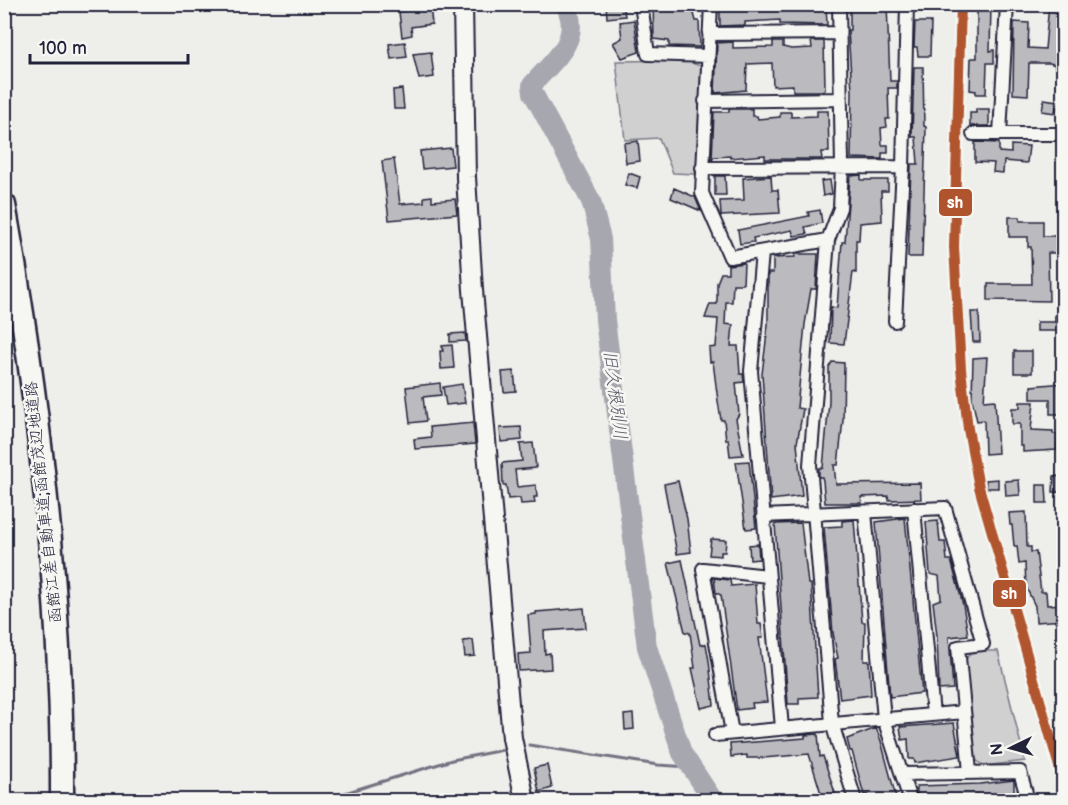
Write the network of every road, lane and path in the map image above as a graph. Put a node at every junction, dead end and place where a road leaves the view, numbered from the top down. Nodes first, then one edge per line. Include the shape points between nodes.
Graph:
1 (463, 4) edge
2 (640, 4) edge
3 (711, 4) edge
4 (838, 4) edge
5 (906, 4) edge
6 (1007, 4) edge
7 (839, 33) junction
8 (709, 34) junction
9 (708, 56) junction
10 (840, 99) junction
11 (705, 101) junction
12 (973, 134) dead end
13 (999, 134) junction
14 (1064, 135) edge
15 (842, 166) junction
16 (903, 167) junction
17 (702, 168) junction
18 (4, 204) edge
19 (828, 240) junction
20 (762, 253) junction
21 (895, 321) dead end
22 (914, 509) junction
23 (865, 512) junction
24 (813, 513) junction
25 (763, 516) junction
26 (768, 576) junction
27 (964, 712) junction
28 (933, 715) junction
29 (884, 718) junction
30 (832, 723) junction
31 (782, 728) junction
32 (732, 733) junction
33 (715, 735) dead end
34 (970, 772) junction
35 (903, 774) junction
36 (62, 801) edge
37 (525, 801) edge
38 (855, 801) edge
39 (910, 801) edge
40 (1028, 801) edge

1 - 37 street via 466,177 473,290 512,738
2 - 9 street via 648,54
3 - 8 street
4 - 7 street
5 - 16 street
6 - 13 street
7 - 8 street
7 - 10 street
8 - 9 street
9 - 11 street
10 - 11 street
10 - 15 street
11 - 17 street
12 - 13 street
13 - 14 street
15 - 16 street
15 - 17 street
15 - 19 street via 840,208
16 - 21 street
17 - 20 street via 702,193 730,256
18 - 36 highway, 函館江差自動車道;函館茂辺地道路 via 45,478 63,730
19 - 20 street
19 - 24 street via 810,465
20 - 25 street via 751,371
22 - 23 street
22 - 27 street via 945,508 983,644 958,647
22 - 28 street
23 - 24 street
23 - 29 street
24 - 25 street
24 - 30 street
25 - 26 street
26 - 31 street
26 - 32 street via 703,569
27 - 28 street
27 - 34 street
28 - 29 street
29 - 30 street
29 - 35 street
30 - 31 street
30 - 38 street
31 - 32 street
32 - 33 street
34 - 35 street
34 - 40 street via 1020,772
35 - 39 street

